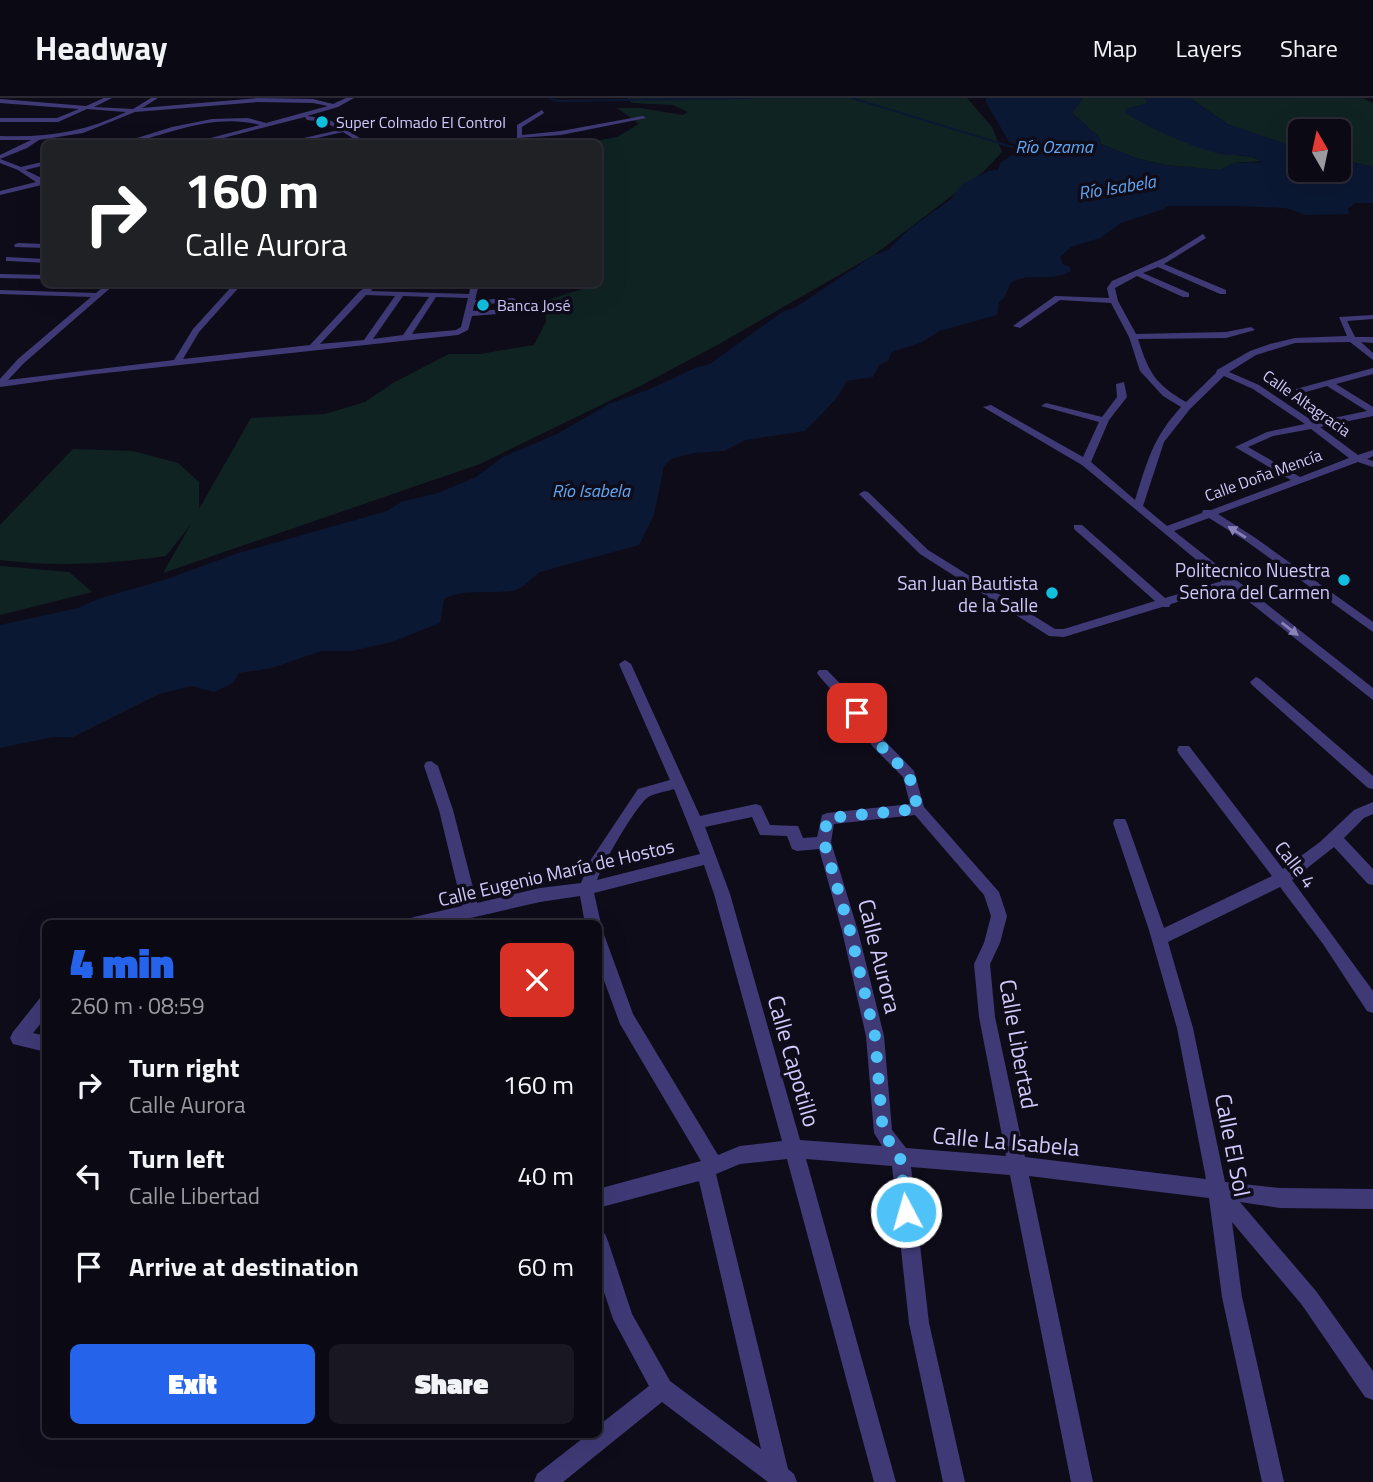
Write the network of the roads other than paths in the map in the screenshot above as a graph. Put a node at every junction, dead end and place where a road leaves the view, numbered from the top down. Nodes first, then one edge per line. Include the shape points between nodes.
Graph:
1 (109, 98) edge
2 (155, 98) edge
3 (351, 98) edge
4 (258, 99) edge
5 (0, 101) edge
6 (14, 102) junction
7 (197, 106) junction
8 (336, 106) junction
9 (1, 109) edge
10 (89, 109) junction
11 (135, 111) junction
12 (321, 111) junction
13 (542, 112) dead end
14 (295, 117) junction
15 (643, 118) dead end
16 (0, 120) edge
17 (326, 120) junction
18 (206, 122) junction
19 (266, 124) junction
20 (346, 130) junction
21 (519, 137) junction
22 (0, 138) edge
23 (38, 138) junction
24 (136, 140) edge
25 (206, 140) edge
26 (299, 140) edge
27 (361, 140) edge
28 (515, 140) edge
29 (0, 159) edge
30 (42, 164) edge
31 (20, 169) junction
32 (42, 181) edge
33 (42, 182) edge
34 (0, 193) edge
35 (1203, 236) dead end
36 (18, 244) dead end
37 (42, 246) edge
38 (9, 259) dead end
39 (42, 261) edge
40 (1158, 264) junction
41 (1136, 273) junction
42 (0, 276) edge
43 (42, 276) edge
44 (42, 278) edge
45 (108, 287) edge
46 (235, 287) edge
47 (370, 287) edge
48 (474, 287) edge
49 (0, 292) edge
50 (24, 292) junction
51 (1223, 292) dead end
52 (363, 293) junction
53 (401, 294) junction
54 (99, 295) junction
55 (433, 295) junction
56 (1186, 295) dead end
57 (470, 299) junction
58 (513, 300) dead end
59 (1114, 301) junction
60 (523, 310) dead end
61 (468, 314) junction
62 (1373, 317) edge
63 (1017, 326) dead end
64 (1251, 330) dead end
65 (1133, 337) junction
66 (405, 339) junction
67 (1352, 339) junction
68 (1373, 340) edge
69 (366, 343) junction
70 (311, 349) junction
71 (1373, 357) edge
72 (177, 362) junction
73 (1373, 370) edge
74 (1220, 372) junction
75 (1327, 382) junction
76 (1, 384) edge
77 (1121, 384) dead end
78 (1299, 391) dead end
79 (1046, 406) dead end
80 (988, 407) dead end
81 (1187, 407) junction
82 (1373, 412) edge
83 (1104, 420) junction
84 (1312, 426) junction
85 (1373, 453) edge
86 (1355, 458) junction
87 (1086, 463) junction
88 (1373, 464) edge
89 (1297, 479) junction
90 (864, 494) dead end
91 (1139, 505) junction
92 (1207, 512) junction
93 (1078, 527) dead end
94 (1166, 530) junction
95 (1230, 582) junction
96 (1165, 604) junction
97 (1373, 628) edge
98 (625, 664) dead end
99 (823, 673) dead end
100 (1256, 682) dead end
101 (1373, 695) edge
102 (1184, 750) dead end
103 (431, 766) dead end
104 (677, 783) junction
105 (1373, 784) edge
106 (1373, 808) edge
107 (918, 809) junction
108 (696, 823) junction
109 (1120, 823) dead end
110 (1334, 837) junction
111 (824, 842) junction
112 (707, 858) junction
113 (1283, 878) junction
114 (1373, 879) edge
115 (586, 888) junction
116 (471, 910) junction
117 (430, 920) edge
118 (592, 920) edge
119 (1160, 939) junction
120 (602, 951) edge
121 (1373, 1005) edge
122 (42, 1008) edge
123 (42, 1043) edge
124 (793, 1149) junction
125 (900, 1156) junction
126 (1019, 1165) junction
127 (710, 1167) junction
128 (1218, 1191) junction
129 (602, 1198) edge
130 (1373, 1199) edge
131 (602, 1253) edge
132 (1373, 1388) edge
133 (662, 1390) junction
134 (602, 1437) edge
135 (601, 1438) edge
136 (782, 1479) edge
137 (1078, 1479) edge
138 (545, 1482) edge
139 (885, 1482) edge
140 (954, 1482) edge
141 (1273, 1482) edge

1 - 10 street
2 - 11 street
3 - 8 street
4 - 7 street
4 - 8 street
5 - 6 street
6 - 9 street
6 - 10 street
7 - 11 street
7 - 18 street
8 - 12 street
10 - 11 street
10 - 16 street via 51,122
11 - 23 street via 84,132
12 - 14 street
12 - 17 street
13 - 21 street via 519,126
14 - 17 street
14 - 19 street
15 - 21 street
17 - 20 street
18 - 19 street via 236,117
18 - 24 street
19 - 25 street
20 - 26 street
20 - 27 street
21 - 28 street
22 - 23 street
23 - 29 street
29 - 31 street
30 - 31 street
31 - 32 street
33 - 34 street
35 - 40 street
36 - 37 street
38 - 39 street
40 - 41 street
40 - 51 street
41 - 56 street
41 - 59 street via 1111,288
42 - 43 street
44 - 50 street
45 - 54 street
46 - 72 street
47 - 52 street
48 - 57 street
49 - 50 street
50 - 54 street
52 - 53 street
52 - 70 street
53 - 55 street
53 - 69 street
54 - 76 street via 22,360
55 - 57 street
55 - 66 street
57 - 58 street
57 - 61 street
59 - 63 street via 1058,298
59 - 65 street
60 - 61 street
61 - 66 street via 465,328 458,332
62 - 67 street via 1342,319
64 - 65 street via 1226,335
65 - 81 street via 1144,371 1166,394
66 - 69 street
67 - 68 street
67 - 71 street
67 - 74 street via 1264,346
69 - 70 street
70 - 72 street
72 - 76 street
73 - 75 street
74 - 81 street
74 - 84 street, Calle Altagracia via 1259,390
75 - 78 street
75 - 82 street
77 - 83 street via 1122,397
79 - 83 street
80 - 87 street
81 - 91 street via 1157,447
82 - 84 street
83 - 87 street
84 - 86 street, Calle Altagracia
84 - 89 street via 1261,437 1240,447
85 - 86 street, Calle Doña Mencía
86 - 88 street, Calle Altagracia
86 - 89 street, Calle Doña Mencía
87 - 91 street
89 - 92 street, Calle Doña Mencía
90 - 96 street via 924,552 1053,633
91 - 94 street
92 - 94 street, Calle Doña Mencía
97 -> 92 street
93 - 96 street
94 - 95 street
95 - 96 street
95 -> 101 street
98 - 104 street, Calle Capotillo
99 - 107 street, Calle Libertad via 909,775
100 - 105 street
102 - 113 street, Calle 4
103 - 116 street
104 - 108 street, Calle Capotillo
104 - 115 street via 643,793 634,803
106 - 110 street via 1359,814
107 - 111 street via 827,818
107 - 126 street, Calle Libertad via 991,891 999,916 982,964 987,1017
108 - 111 street via 756,810 765,831 793,830 797,845
108 - 112 street, Calle Capotillo
109 - 119 street, Calle El Sol
110 - 113 street
110 - 114 street
111 - 125 street, Calle Aurora via 875,1036 883,1133
112 - 115 street, Calle Eugenio María de Hostos
112 - 124 street, Calle Capotillo via 722,894
113 - 119 street
113 - 121 street, Calle 4
115 - 116 street, Calle Eugenio María de Hostos
115 - 118 street
116 - 117 street, Calle Eugenio María de Hostos
119 - 128 street, Calle El Sol via 1185,1028
120 - 127 street via 626,1018
122 - 123 street via 19,1036
124 - 125 street, Calle La Isabela
124 - 127 street, Calle La Isabela via 740,1155
124 - 139 street, Calle Capotillo
125 - 126 street, Calle La Isabela
125 - 140 street, Calle Aurora via 919,1323
126 - 128 street, Calle La Isabela
126 - 137 street, Calle Libertad
127 - 129 street, Calle La Isabela
127 - 136 street
128 - 130 street, Calle La Isabela via 1280,1198
128 - 132 street via 1309,1298
128 - 141 street, Calle El Sol via 1232,1297
131 - 133 street via 623,1319
133 - 134 street
133 - 136 street
135 - 138 street

